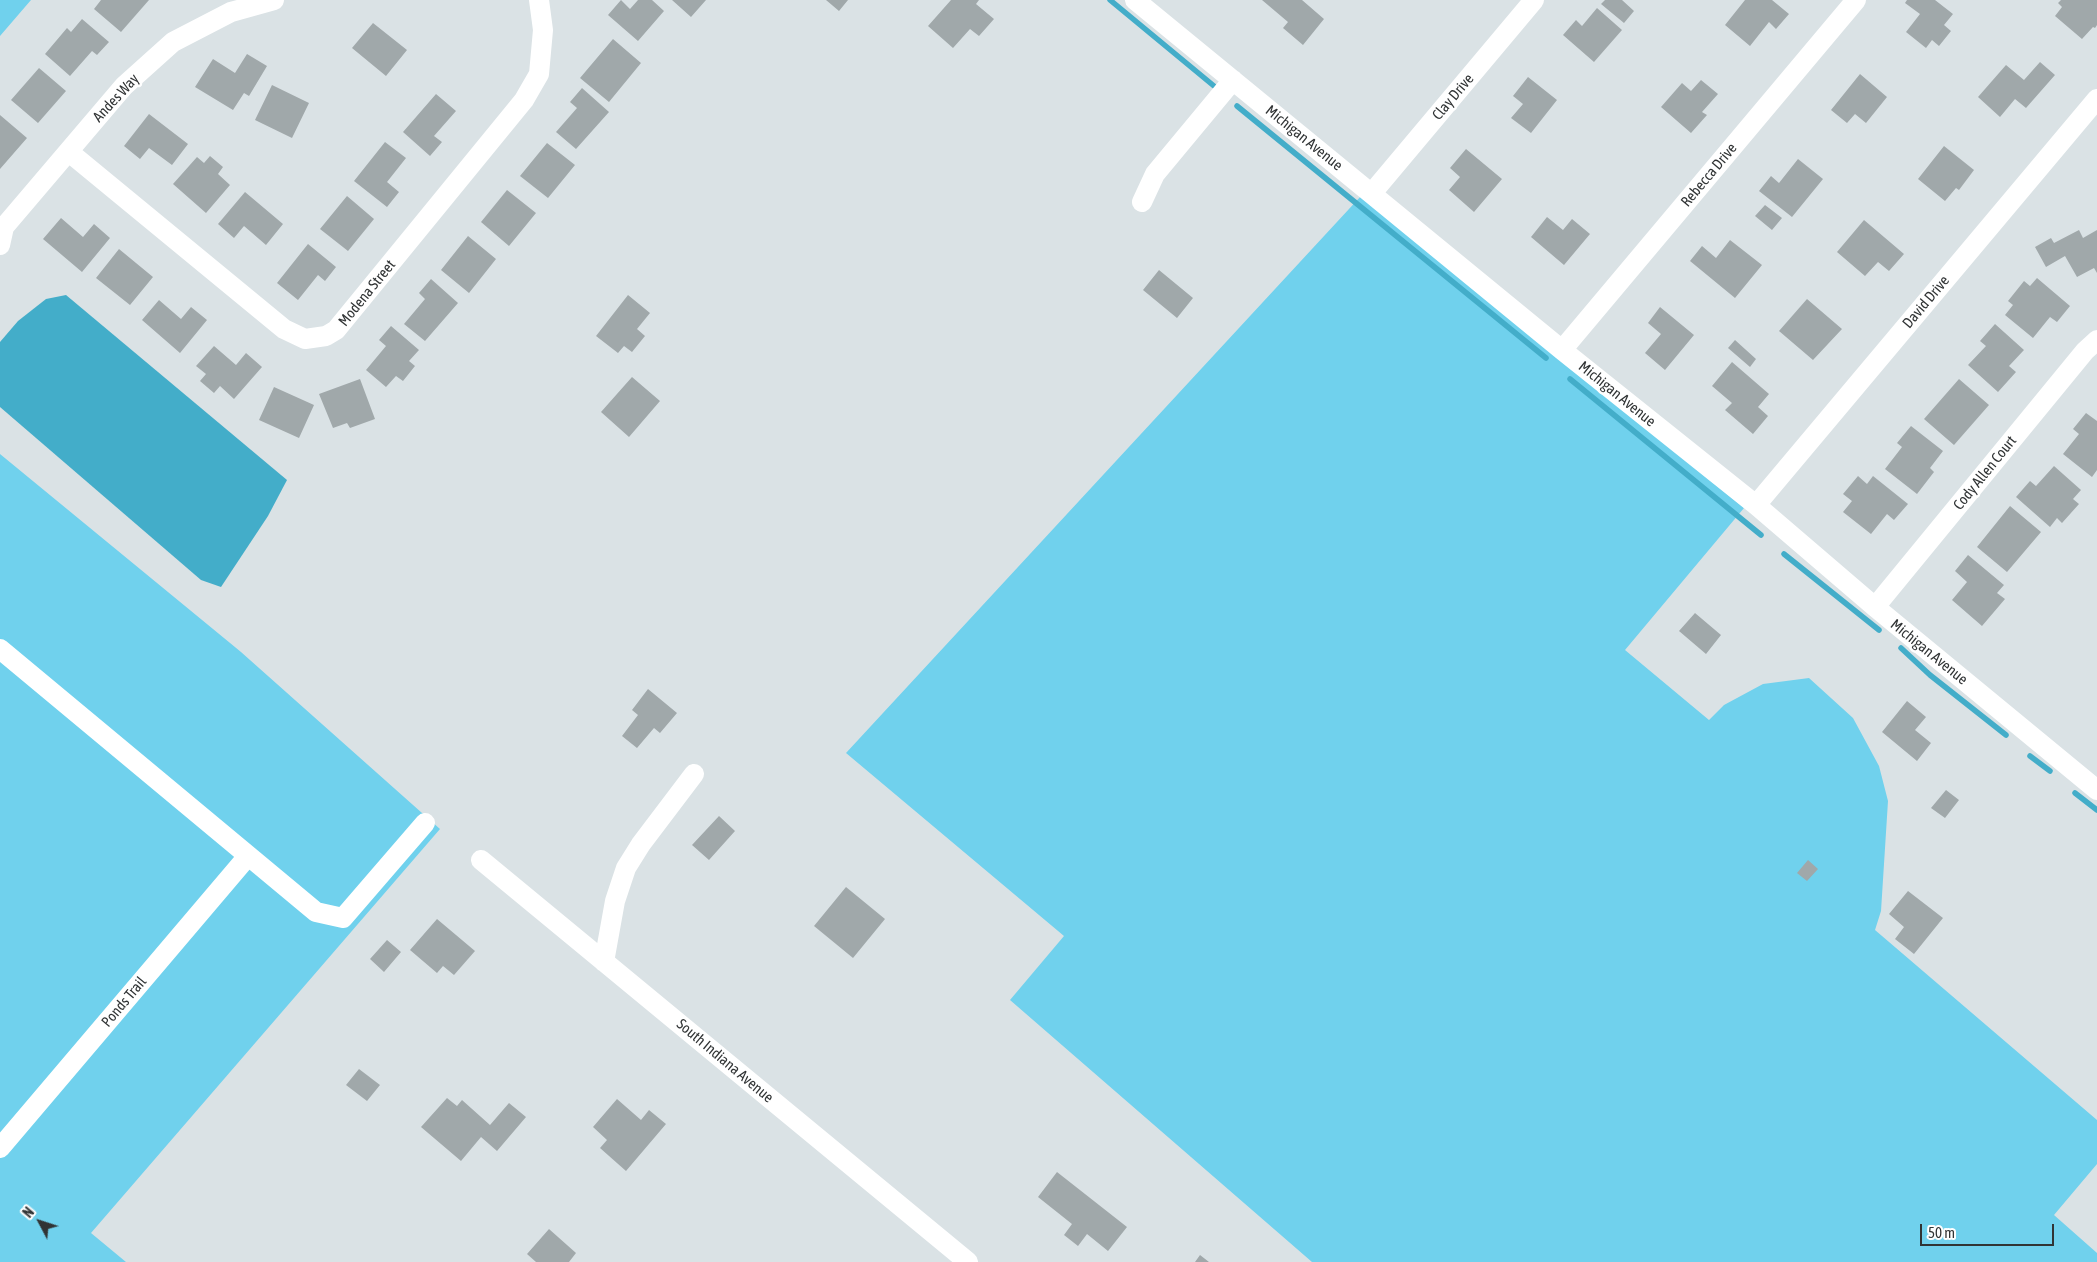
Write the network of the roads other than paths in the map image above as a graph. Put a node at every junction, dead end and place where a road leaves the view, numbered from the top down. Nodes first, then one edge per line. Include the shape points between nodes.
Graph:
1 (274, 0) edge
2 (539, 0) edge
3 (1135, 0) edge
4 (1534, 0) edge
5 (1856, 0) edge
6 (1234, 80) junction
7 (2097, 98) edge
8 (69, 152) junction
9 (1372, 193) junction
10 (1142, 202) dead end
11 (0, 245) edge
12 (2097, 340) edge
13 (1562, 350) junction
14 (1756, 505) junction
15 (1875, 607) junction
16 (0, 649) edge
17 (694, 774) dead end
18 (2097, 790) edge
19 (425, 823) dead end
20 (248, 856) junction
21 (481, 860) dead end
22 (604, 962) junction
23 (0, 1148) edge
24 (968, 1262) edge

1 - 8 street, Andes Way via 231,12 173,42 124,86
2 - 8 street, Modena Street via 543,30 539,74 524,100 336,330 326,336 305,339 284,329
3 - 6 street, Michigan Avenue
4 - 9 street, Clay Drive
5 - 13 street, Rebecca Drive
6 - 9 street, Michigan Avenue
6 - 10 street via 1155,174
7 - 14 street, David Drive
8 - 11 street, Andes Way via 4,227
9 - 13 street, Michigan Avenue
12 - 15 street, Cody Allen Court
13 - 14 street, Michigan Avenue
14 - 15 street, Michigan Avenue
15 - 18 street, Michigan Avenue
16 - 20 street
17 - 22 street via 626,868 615,901
19 - 20 street via 343,918 316,912
20 - 23 street, Ponds Trail
21 - 22 street, South Indiana Avenue
22 - 24 street, South Indiana Avenue

